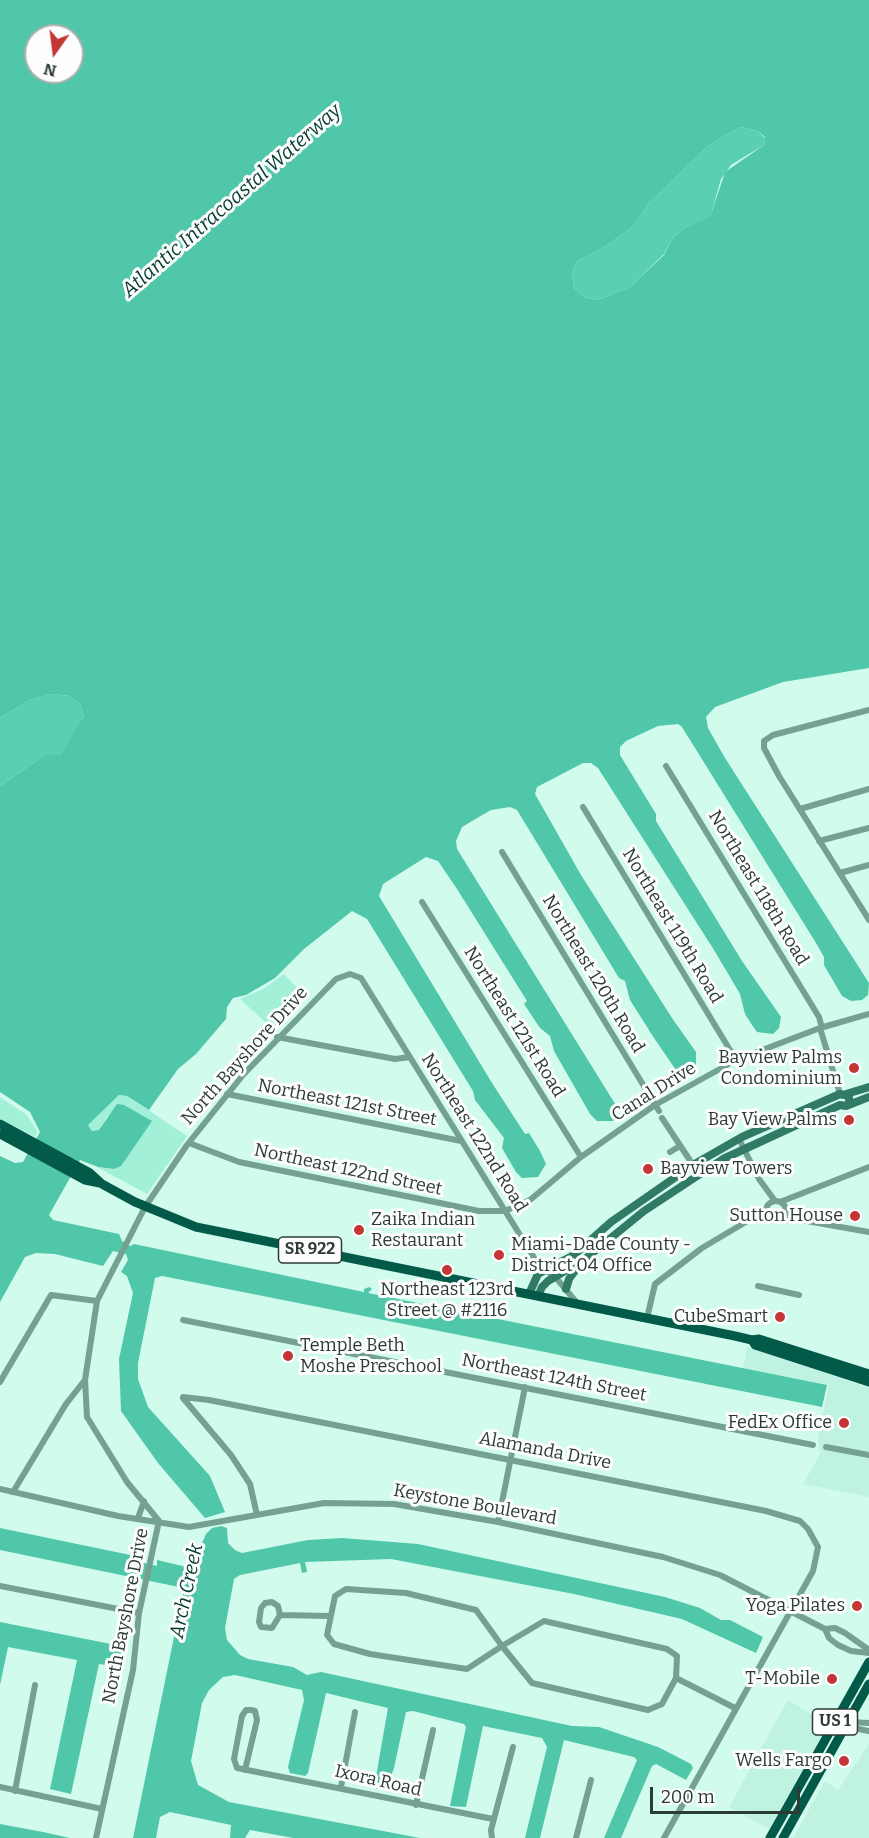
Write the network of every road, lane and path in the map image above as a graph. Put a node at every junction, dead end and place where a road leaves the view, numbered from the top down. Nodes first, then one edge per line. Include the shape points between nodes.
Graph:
1 (869, 710) edge
2 (666, 766) dead end
3 (869, 789) edge
4 (583, 807) dead end
5 (800, 808) junction
6 (869, 828) edge
7 (819, 842) junction
8 (502, 852) dead end
9 (869, 865) edge
10 (840, 873) junction
11 (422, 902) dead end
12 (869, 920) edge
13 (350, 974) joint
14 (869, 1014) edge
15 (821, 1028) junction
16 (277, 1037) junction
17 (410, 1057) junction
18 (736, 1060) junction
19 (869, 1087) edge
20 (227, 1094) junction
21 (869, 1097) edge
22 (842, 1098) junction
23 (659, 1112) junction
24 (0, 1124) edge
25 (0, 1134) edge
26 (739, 1139) junction
27 (461, 1141) junction
28 (26, 1143) junction
29 (189, 1143) junction
30 (680, 1146) junction
31 (744, 1149) junction
32 (670, 1152) dead end
33 (581, 1157) junction
34 (693, 1165) junction
35 (869, 1167) edge
36 (699, 1174) junction
37 (764, 1187) junction
38 (796, 1195) junction
39 (778, 1202) junction
40 (145, 1207) junction
41 (767, 1207) junction
42 (786, 1210) junction
43 (505, 1211) junction
44 (768, 1218) junction
45 (752, 1219) junction
46 (801, 1220) junction
47 (780, 1221) junction
48 (869, 1232) edge
49 (585, 1259) junction
50 (546, 1270) junction
51 (555, 1277) junction
52 (758, 1286) dead end
53 (566, 1289) junction
54 (799, 1294) dead end
55 (534, 1295) junction
56 (97, 1301) junction
57 (577, 1304) junction
58 (647, 1318) junction
59 (183, 1320) dead end
60 (836, 1368) junction
61 (869, 1374) edge
62 (85, 1380) junction
63 (0, 1382) edge
64 (869, 1382) edge
65 (525, 1387) junction
66 (813, 1445) dead end
67 (826, 1447) dead end
68 (869, 1455) edge
69 (512, 1460) junction
70 (0, 1490) edge
71 (13, 1492) junction
72 (144, 1501) junction
73 (257, 1515) junction
74 (138, 1518) junction
75 (159, 1521) junction
76 (498, 1522) junction
77 (0, 1586) edge
78 (792, 1611) junction
79 (140, 1613) junction
80 (280, 1615) junction
81 (330, 1616) junction
82 (825, 1629) junction
83 (502, 1646) junction
84 (869, 1652) edge
85 (869, 1662) edge
86 (676, 1678) junction
87 (869, 1684) edge
88 (35, 1685) dead end
89 (849, 1697) junction
90 (735, 1708) junction
91 (355, 1712) dead end
92 (847, 1722) junction
93 (869, 1722) edge
94 (834, 1723) junction
95 (433, 1730) dead end
96 (869, 1731) edge
97 (513, 1747) dead end
98 (834, 1747) junction
99 (245, 1770) junction
100 (591, 1780) dead end
101 (0, 1787) edge
102 (340, 1787) junction
103 (15, 1791) junction
104 (416, 1805) junction
105 (102, 1809) junction
106 (494, 1819) junction
107 (96, 1838) edge
108 (492, 1838) edge
109 (576, 1838) edge
110 (664, 1838) edge
111 (770, 1838) edge
112 (783, 1838) edge

1 - 5 street via 768,737 764,748
2 - 15 street, Northeast 118th Road via 819,1017
3 - 5 street
4 - 18 street, Northeast 119th Road
5 - 7 street
6 - 7 street
7 - 10 street
8 - 23 street, Northeast 120th Road
9 - 10 street
10 - 12 street
11 - 33 street, Northeast 121st Road
13 - 16 street, North Bayshore Drive via 336,979
13 - 17 street, Northeast 122nd Road via 361,978
14 - 15 street, Canal Drive
15 - 18 street, Canal Drive
15 - 22 street, Northeast 118th Road
16 - 17 street via 395,1059
16 - 20 street, North Bayshore Drive
17 - 27 street, Northeast 122nd Road
18 - 23 street, Canal Drive
19 - 22 street
20 - 27 street, Northeast 121st Street
20 - 29 street, North Bayshore Drive
21 - 22 street
22 - 26 street
22 - 31 street
23 - 30 street, Northeast 120th Road
23 - 33 street, Canal Drive
24 - 28 main road, SR 922
25 - 28 main road, SR 922
26 - 31 street
26 - 34 street
27 - 43 street, Northeast 122nd Road
28 - 40 main road, SR 922
29 - 40 street, North Bayshore Drive
29 - 43 street, Northeast 122nd Street via 250,1164 469,1210
30 - 32 street
30 - 34 street, Northeast 120th Road
31 - 36 street
31 - 37 street
33 - 43 street, Canal Drive via 530,1200
34 - 36 street, Northeast 120th Road
34 - 50 street via 611,1222 574,1255
35 - 38 street
36 - 49 street via 644,1211
37 - 39 street
37 - 41 street
38 - 39 street
38 - 42 street
39 - 41 street
39 - 42 street
40 - 55 main road, SR 922 via 202,1228
40 - 56 street, North Bayshore Drive
41 - 44 street
41 - 45 street
42 - 46 street
42 - 47 street
43 - 50 street, Northeast 122nd Road via 538,1264
44 - 45 street
44 - 47 street
45 - 58 street via 702,1248 655,1284
46 - 47 street
46 - 48 street
49 - 51 street
49 - 53 street via 570,1276
50 - 51 street, Northeast 122nd Road
50 - 55 street via 534,1280
51 - 53 street, Northeast 122nd Road
51 - 55 street
52 - 54 street
53 - 57 street, Northeast 122nd Road
55 - 57 main road, SR 922
56 - 62 street, North Bayshore Drive
56 - 63 street via 51,1295
57 - 58 main road, SR 922
58 - 60 main road, SR 922 via 759,1339
59 - 65 street, Northeast 124th Street
60 - 61 main road, SR 922
60 - 64 main road, SR 922
62 - 71 street via 66,1404
62 - 72 street, North Bayshore Drive via 87,1418 127,1482
65 - 66 street, Northeast 124th Street
65 - 69 street
67 - 68 street
69 - 73 street, Alamanda Drive via 183,1397 250,1484
69 - 76 street
69 - 78 street, Alamanda Drive via 800,1521 818,1547 813,1571
70 - 71 street, Keystone Boulevard
71 - 74 street, Keystone Boulevard
72 - 74 street
72 - 75 street, North Bayshore Drive
73 - 75 street, Keystone Boulevard via 189,1527
73 - 76 street, Keystone Boulevard via 324,1503 394,1504
74 - 75 street, Keystone Boulevard
75 - 79 street, North Bayshore Drive
76 - 78 street, Keystone Boulevard via 663,1557 720,1575
77 - 79 street
78 - 82 street, Keystone Boulevard
78 - 90 street
79 - 105 street, North Bayshore Drive via 133,1670
80 - 80 street via 278,1606 265,1603 261,1608 261,1627 272,1628
80 - 81 street
81 - 83 street via 327,1635 334,1644 370,1654 467,1668
81 - 83 street via 335,1596 346,1589 406,1593 476,1610
82 - 84 street, Keystone Boulevard via 845,1633
82 - 84 street, Keystone Boulevard via 838,1645
83 - 86 street via 543,1621 668,1648 677,1656
83 - 86 street via 532,1683 648,1710 662,1704
85 - 89 main road, US 1
86 - 90 street
87 - 92 main road, US 1
88 - 103 street
89 - 92 main road
89 - 94 main road, US 1
90 - 110 street
91 - 102 street
92 - 93 street
92 - 96 street via 853,1728
92 - 98 main road, US 1
94 - 98 main road
94 - 111 main road, US 1
95 - 104 street
97 - 106 street
98 - 112 main road, US 1
99 - 99 street, Ixora Road via 237,1768 234,1759 242,1716 250,1710 255,1711 256,1720
99 - 102 street, Ixora Road
100 - 109 street
101 - 103 street
102 - 104 street, Ixora Road
103 - 105 street
104 - 106 street, Ixora Road
105 - 107 street, North Bayshore Drive
106 - 108 street

